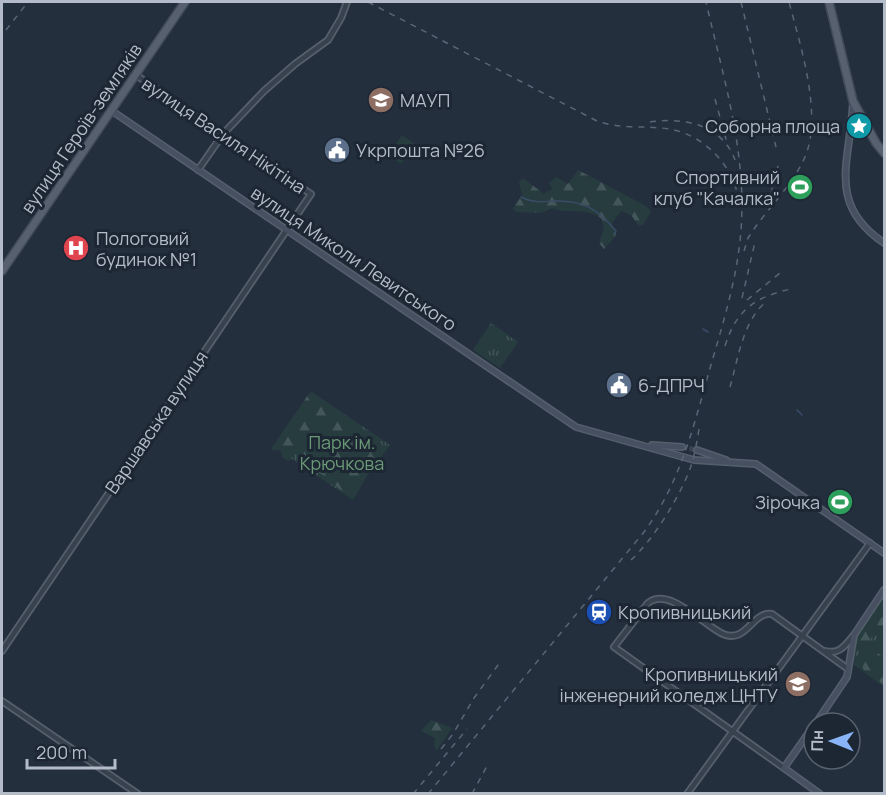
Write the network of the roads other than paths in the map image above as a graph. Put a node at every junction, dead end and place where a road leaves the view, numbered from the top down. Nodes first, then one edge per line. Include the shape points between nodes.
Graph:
1 (185, 2) edge
2 (347, 2) edge
3 (829, 2) edge
4 (136, 75) junction
5 (853, 101) junction
6 (112, 111) junction
7 (223, 134) junction
8 (885, 153) edge
9 (198, 170) junction
10 (311, 194) joint
11 (286, 230) junction
12 (885, 243) edge
13 (2, 272) edge
14 (644, 445) junction
15 (682, 447) tunnel mouth
16 (697, 450) tunnel mouth
17 (733, 462) junction
18 (870, 543) junction
19 (885, 553) edge
20 (885, 590) edge
21 (854, 635) junction
22 (801, 636) junction
23 (819, 649) junction
24 (2, 651) edge
25 (848, 669) junction
26 (2, 701) edge
27 (824, 711) edge
28 (732, 731) junction
29 (802, 742) edge
30 (784, 768) junction
31 (138, 794) edge
32 (687, 794) edge
33 (820, 794) edge

1 - 4 main road, вулиця Героїв-земляків
2 - 7 street via 328,40 264,91
3 - 5 main road
4 - 6 main road, вулиця Героїв-земляків
4 - 7 street, вулиця Василя Нікітіна
5 - 8 main road
5 - 12 main road via 846,169 848,198 861,225
6 - 9 main road, вулиця Миколи Левитського
6 - 13 main road, вулиця Героїв-земляків
7 - 9 street
7 - 10 street, вулиця Василя Нікітіна
9 - 11 main road, вулиця Миколи Левитського
10 - 11 street, Варшавська вулиця
11 - 14 main road, вулиця Миколи Левитського via 579,428
11 - 24 street, Варшавська вулиця
14 - 15 main road
14 - 17 main road via 694,460
16 - 17 main road
17 - 18 main road via 759,465
18 - 19 main road
18 - 22 street
20 - 21 main road
21 - 23 street via 840,651
21 - 25 main road
22 - 23 street
22 - 28 street
22 - 28 street via 771,614 760,616 742,634 729,636 660,598 648,603 614,647
23 - 25 street
25 - 27 main road
26 - 31 street
28 - 30 street
28 - 32 street
29 - 30 main road
30 - 33 main road

